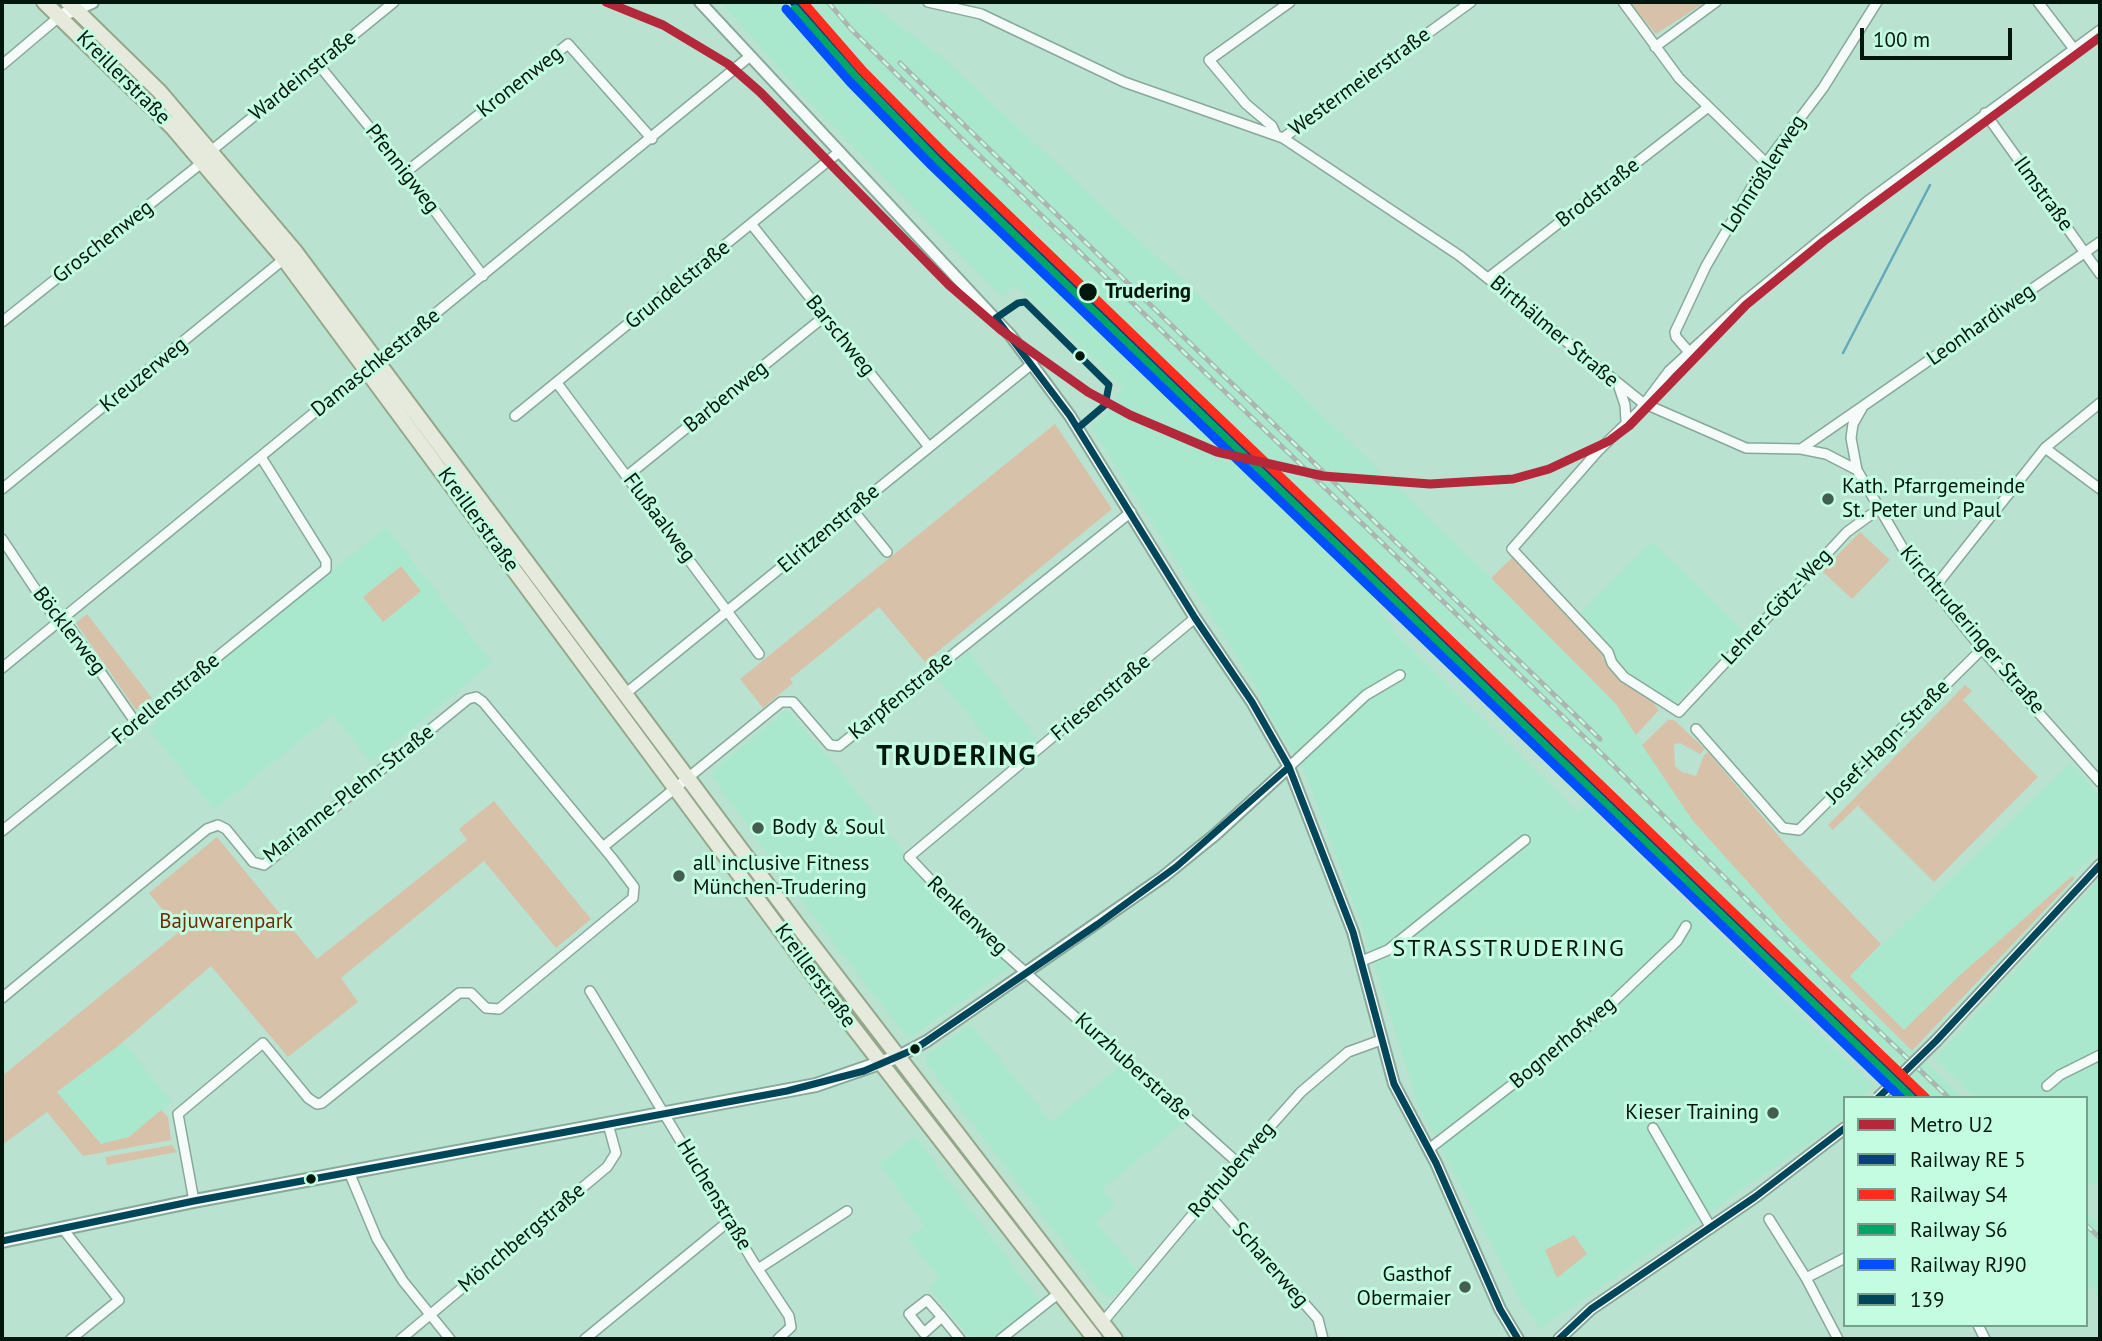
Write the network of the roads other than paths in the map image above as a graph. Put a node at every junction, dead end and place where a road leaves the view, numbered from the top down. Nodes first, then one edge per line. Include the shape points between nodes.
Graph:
1 (44, 2) edge
2 (92, 2) edge
3 (394, 2) edge
4 (700, 2) edge
5 (928, 2) edge
6 (1290, 2) edge
7 (1471, 2) edge
8 (1623, 2) edge
9 (1716, 2) edge
10 (1877, 2) edge
11 (2038, 2) edge
12 (72, 4) edge
13 (60, 16) junction
14 (2100, 30) edge
15 (1655, 47) junction
16 (2074, 49) junction
17 (749, 57) junction
18 (5, 62) edge
19 (318, 64) junction
20 (1245, 104) junction
21 (1707, 108) junction
22 (1985, 113) junction
23 (1239, 121) junction
24 (1279, 136) junction
25 (652, 139) junction
26 (839, 152) junction
27 (207, 156) junction
28 (1766, 163) junction
29 (406, 172) junction
30 (752, 225) junction
31 (2100, 242) edge
32 (2085, 253) junction
33 (284, 259) junction
34 (2100, 274) edge
35 (483, 276) junction
36 (1488, 278) junction
37 (824, 316) junction
38 (2, 322) edge
39 (1689, 352) junction
40 (378, 361) junction
41 (1033, 363) junction
42 (366, 372) junction
43 (557, 383) junction
44 (1619, 387) junction
45 (1643, 403) junction
46 (2100, 403) edge
47 (1862, 408) junction
48 (515, 416) dead end
49 (1626, 422) junction
50 (929, 447) junction
51 (2045, 448) junction
52 (1801, 449) junction
53 (261, 457) junction
54 (1857, 470) junction
55 (627, 476) junction
56 (2, 489) edge
57 (2100, 489) edge
58 (1880, 508) junction
59 (852, 509) junction
60 (1131, 512) junction
61 (2, 540) edge
62 (887, 552) dead end
63 (1934, 588) junction
64 (729, 611) junction
65 (1195, 618) junction
66 (61, 620) junction
67 (1982, 649) junction
68 (760, 654) dead end
69 (2, 668) edge
70 (1400, 675) dead end
71 (625, 694) junction
72 (136, 723) junction
73 (1696, 729) dead end
74 (1289, 767) junction
75 (2100, 782) edge
76 (681, 783) junction
77 (2, 831) edge
78 (1525, 840) dead end
79 (603, 847) junction
80 (909, 857) joint
81 (2100, 865) edge
82 (1686, 926) dead end
83 (1362, 961) junction
84 (1027, 973) junction
85 (590, 991) dead end
86 (2, 998) edge
87 (1381, 1040) junction
88 (2100, 1055) edge
89 (897, 1057) junction
90 (881, 1064) junction
91 (2047, 1086) dead end
92 (1880, 1096) edge
93 (666, 1114) junction
94 (608, 1124) junction
95 (1653, 1128) dead end
96 (1843, 1129) edge
97 (1429, 1149) junction
98 (1238, 1163) junction
99 (349, 1172) junction
100 (1209, 1195) junction
101 (194, 1201) junction
102 (847, 1211) dead end
103 (1769, 1219) dead end
104 (729, 1221) junction
105 (1711, 1228) junction
106 (63, 1229) junction
107 (2, 1241) edge
108 (1843, 1259) edge
109 (758, 1269) junction
110 (1806, 1278) junction
111 (1059, 1293) junction
112 (430, 1315) junction
113 (942, 1317) dead end
114 (1102, 1322) junction
115 (1093, 1338) edge
116 (71, 1339) edge
117 (401, 1339) edge
118 (450, 1339) edge
119 (585, 1339) edge
120 (778, 1339) edge
121 (960, 1339) edge
122 (1001, 1339) edge
123 (1115, 1339) edge
124 (1323, 1339) edge
125 (1518, 1339) edge
126 (1559, 1339) edge
127 (1838, 1339) edge

1 - 13 main road, Kreillerstraße
2 - 12 main road
3 - 19 street, Wardeinstraße
4 - 17 street
5 - 23 street, Birthälmer Straße via 990,18 1124,82
6 - 20 street, Birthälmer Straße via 1209,60
7 - 24 street, Westermeierstraße
8 - 15 street
9 - 15 street
10 - 28 street, Lohnrößlerweg via 1823,88
11 - 16 street
12 - 13 main road
12 - 27 main road, Kreillerstraße via 160,92
13 - 18 street
13 - 27 main road, Kreillerstraße
14 - 16 street
15 - 21 street
16 - 22 street
17 - 25 street, Damaschkestraße
17 - 26 street
19 - 27 street, Wardeinstraße
19 - 29 street, Pfennigweg
20 - 23 street
20 - 24 street, Birthälmer Straße
21 - 28 street
21 - 36 street, Brodstraße
22 - 32 street, Ilmstraße
22 - 39 street via 1802,254
23 - 24 street, Birthälmer Straße
24 - 36 street, Birthälmer Straße
25 - 29 street, Kronenweg via 568,44
25 - 35 street, Damaschkestraße
26 - 30 street, Grundelstraße
26 - 41 street via 944,260
27 - 33 main road, Kreillerstraße
27 - 38 street, Groschenweg
27 - 40 main road, Kreillerstraße via 294,250
28 - 39 street, Lohnrößlerweg via 1676,327 1676,337
29 - 35 street, Pfennigweg
30 - 37 street, Barschweg
30 - 43 street, Grundelstraße
31 - 32 street, Leonhardiweg
32 - 34 street, Ilmstraße
32 - 47 street, Leonhardiweg
33 - 42 main road, Kreillerstraße
33 - 56 street, Kreuzerweg
35 - 40 street, Damaschkestraße
36 - 44 street, Birthälmer Straße
37 - 50 street, Barschweg
37 - 55 street, Barbenweg
39 - 45 street
40 - 42 street, Damaschkestraße
40 - 71 main road, Kreillerstraße
41 - 50 street, Elritzenstraße
41 - 60 street
42 - 53 street, Damaschkestraße
42 - 76 main road, Kreillerstraße
43 - 48 street, Grundelstraße
43 - 55 street, Flußaalweg
44 - 45 street, Birthälmer Straße
44 - 49 street
45 - 49 street
45 - 52 street, Birthälmer Straße via 1746,448
46 - 51 street
47 - 52 street, Leonhardiweg
47 - 54 street via 1851,438
49 - 58 street, Lehrer-Götz-Weg via 1512,549 1608,652 1624,677 1679,712 1847,532
50 - 59 street, Elritzenstraße
51 - 57 street
51 - 63 street
52 - 54 street, Birthälmer Straße via 1826,454
53 - 66 street, Damaschkestraße
53 - 72 street, Forellenstraße via 327,566
54 - 58 street, Kirchtruderinger Straße
55 - 64 street, Flußaalweg
58 - 63 street, Kirchtruderinger Straße via 1908,557
59 - 62 street
59 - 64 street, Elritzenstraße
60 - 65 street
60 - 76 street, Karpfenstraße via 839,746 831,745 787,700
61 - 66 street, Böcklerweg via 52,614
63 - 67 street, Kirchtruderinger Straße
64 - 68 street, Flußaalweg
64 - 71 street, Elritzenstraße
65 - 74 street
65 - 80 street, Friesenstraße
66 - 69 street, Damaschkestraße
66 - 72 street, Böcklerweg
67 - 73 street, Josef-Hagn-Straße via 1799,830 1783,828
67 - 75 street, Kirchtruderinger Straße
70 - 74 street via 1366,695
71 - 76 main road, Kreillerstraße
72 - 77 street, Forellenstraße
74 - 83 street
74 - 84 street via 1176,867
76 - 79 street
76 - 89 main road, Kreillerstraße
76 - 90 main road, Kreillerstraße
78 - 83 street via 1388,950
79 - 86 street, Marianne-Plehn-Straße via 483,702 471,697 264,865 253,862 226,829 218,825 207,829
79 - 101 street via 634,887 633,898 499,1009 485,1008 471,993 459,993 317,1104 263,1043 181,1109 178,1116
80 - 84 street, Renkenweg via 953,906
81 - 92 street, bridge
82 - 97 street, Bognerhofweg via 1588,1026
83 - 87 street
84 - 89 street
84 - 98 street, Kurzhuberstraße
85 - 93 street, Huchenstraße
87 - 97 street via 1400,1098
87 - 98 street, Rothuberweg via 1348,1052 1321,1073
88 - 91 street
89 - 90 main road
89 - 114 main road, Kreillerstraße
90 - 93 main road via 831,1082
90 - 111 main road, Kreillerstraße
93 - 94 main road
93 - 104 street, Huchenstraße
94 - 99 main road
94 - 112 street, Mönchbergstraße via 616,1153 607,1167
95 - 105 street
96 - 105 street
97 - 125 street via 1500,1309
98 - 100 street, Rothuberweg
99 - 101 main road
99 - 112 street via 377,1238
100 - 114 street, Rothuberweg
100 - 124 street, Scharerweg via 1318,1319
101 - 106 main road
102 - 109 street
103 - 110 street
104 - 109 street, Huchenstraße
104 - 119 street
105 - 126 street via 1591,1309
106 - 107 main road
106 - 116 street via 119,1300
108 - 110 street
109 - 120 street, Huchenstraße via 789,1316 791,1327
110 - 127 street
111 - 115 main road, Kreillerstraße
111 - 122 street
112 - 117 street, Mönchbergstraße
112 - 118 street
113 - 121 street
114 - 123 main road, Kreillerstraße

